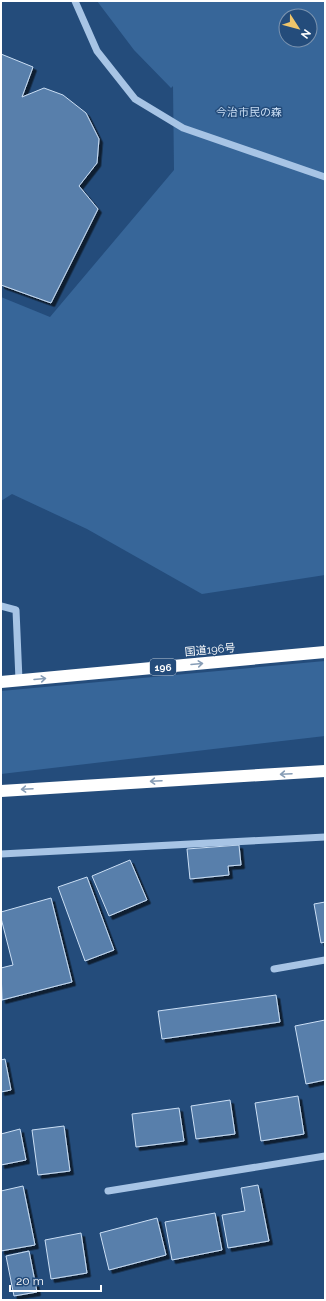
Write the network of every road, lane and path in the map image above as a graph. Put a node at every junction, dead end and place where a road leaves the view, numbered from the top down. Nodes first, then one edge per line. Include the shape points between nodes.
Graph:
1 (75, 1) edge
2 (325, 177) edge
3 (1, 606) edge
4 (325, 652) edge
5 (19, 680) junction
6 (1, 682) edge
7 (325, 771) edge
8 (1, 791) edge
9 (325, 837) edge
10 (1, 854) edge
11 (325, 960) edge
12 (274, 969) dead end
13 (325, 1156) edge
14 (108, 1191) dead end

1 - 2 street via 97,51 135,99 183,128
3 - 5 street via 16,610
5 -> 4 highway, 国道196号 / 196
5 - 6 highway, 国道196号 / 196
7 -> 8 highway
9 - 10 street
11 - 12 street
13 - 14 street

